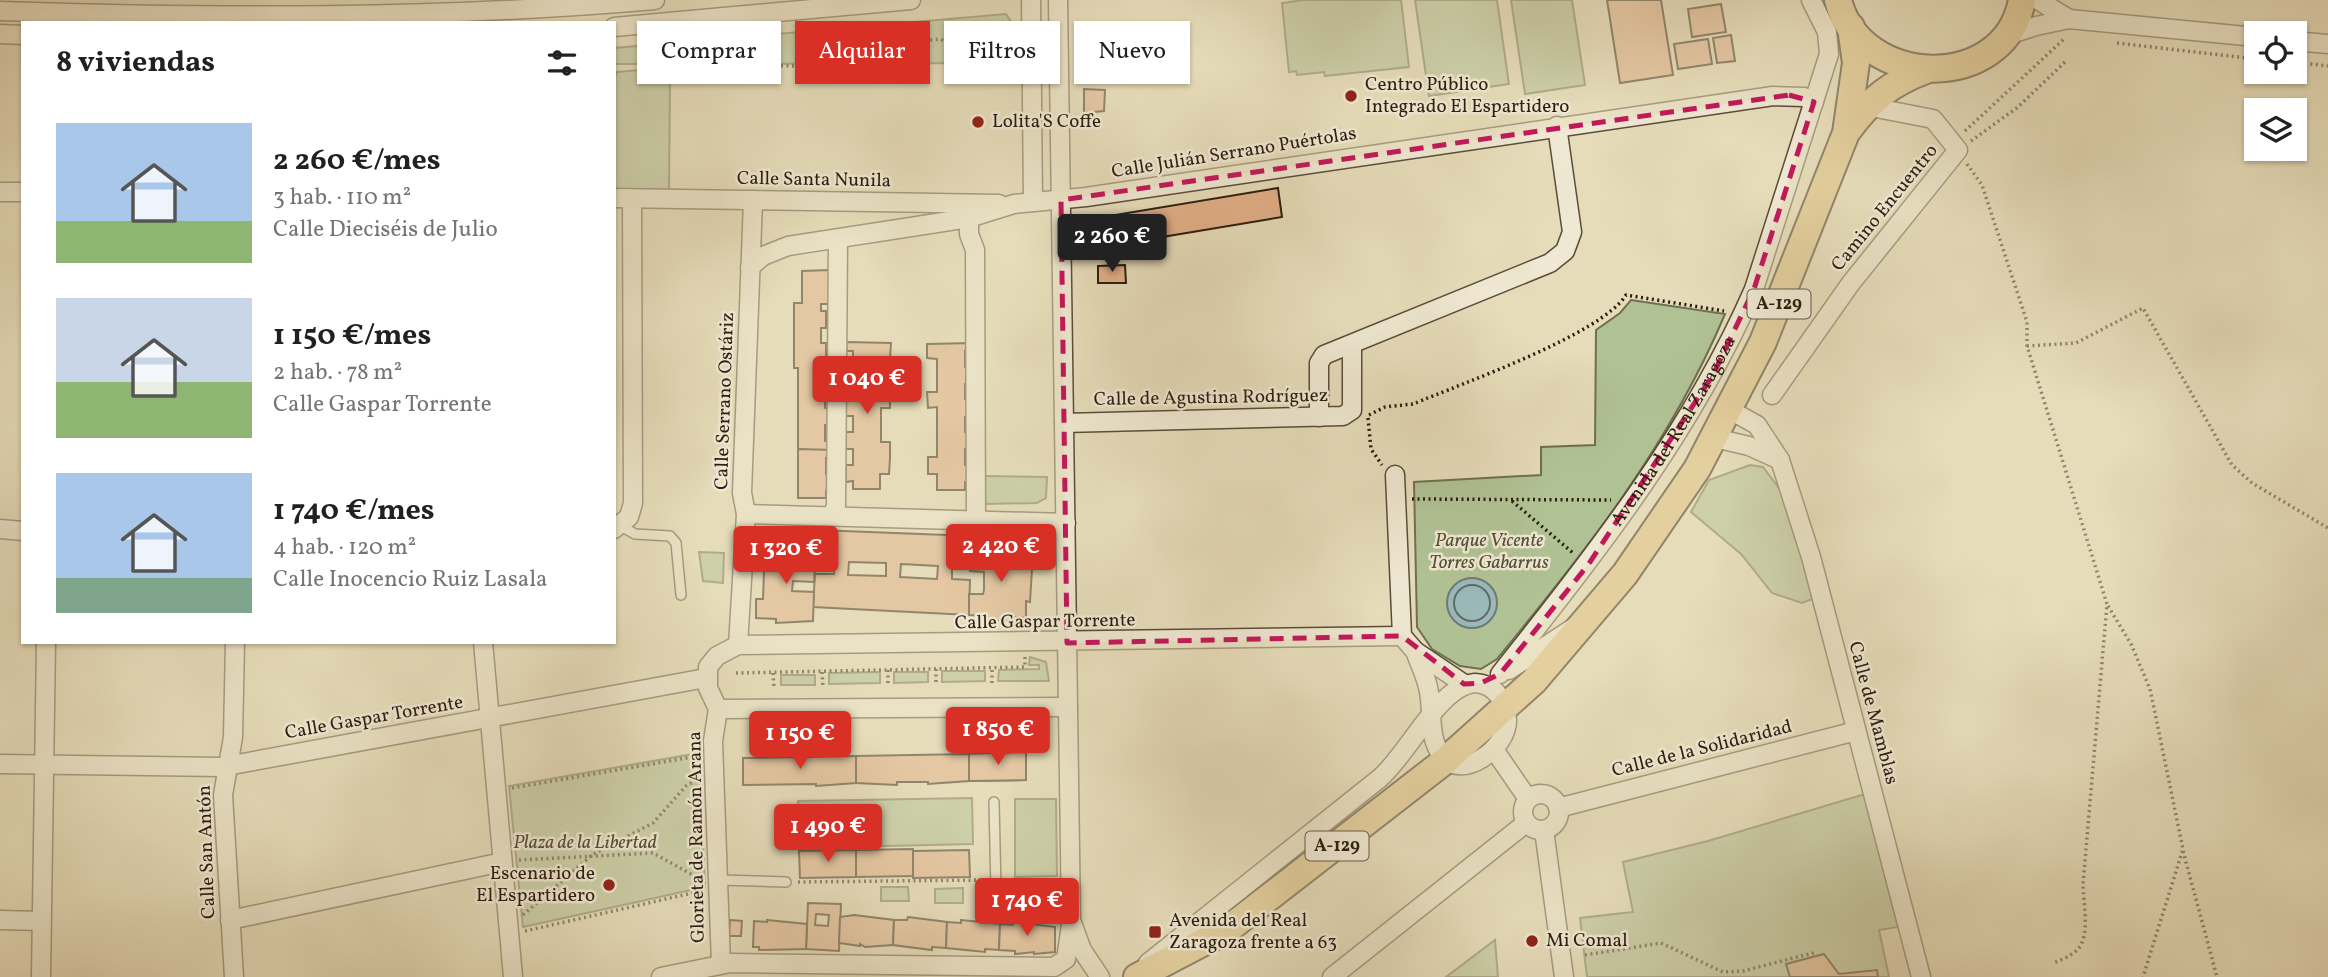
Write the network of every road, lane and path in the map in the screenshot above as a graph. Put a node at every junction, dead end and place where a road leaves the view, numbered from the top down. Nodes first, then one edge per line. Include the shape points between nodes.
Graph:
1 (655, 0) edge
2 (911, 0) edge
3 (1031, 0) edge
4 (1058, 0) edge
5 (1811, 0) edge
6 (2022, 0) edge
7 (2038, 0) edge
8 (1841, 8) edge
9 (0, 11) edge
10 (2069, 19) junction
11 (1031, 21) edge
12 (616, 27) edge
13 (0, 34) edge
14 (21, 35) edge
15 (2008, 35) junction
16 (2244, 36) edge
17 (2077, 39) dead end
18 (944, 41) edge
19 (2307, 42) edge
20 (2115, 43) dead end
21 (2328, 44) edge
22 (2244, 57) edge
23 (2066, 61) dead end
24 (2307, 64) edge
25 (781, 66) edge
26 (2328, 66) edge
27 (1926, 70) junction
28 (1031, 84) edge
29 (1814, 102) junction
30 (1866, 106) junction
31 (1557, 126) junction
32 (1846, 133) junction
33 (1955, 146) junction
34 (0, 192) edge
35 (21, 192) edge
36 (623, 198) edge
37 (753, 200) junction
38 (1061, 200) junction
39 (1033, 202) junction
40 (1014, 204) junction
41 (969, 218) junction
42 (838, 239) junction
43 (750, 267) junction
44 (1744, 314) junction
45 (1352, 346) junction
46 (2027, 346) junction
47 (1772, 395) dead end
48 (1730, 410) junction
49 (1360, 414) junction
50 (1319, 417) junction
51 (1064, 423) junction
52 (1715, 438) junction
53 (1780, 460) junction
54 (1395, 475) joint
55 (1396, 499) junction
56 (1510, 500) junction
57 (1633, 500) junction
58 (746, 514) junction
59 (832, 516) junction
60 (976, 520) junction
61 (1066, 523) junction
62 (618, 528) edge
63 (2328, 528) edge
64 (0, 529) edge
65 (21, 531) edge
66 (1588, 565) junction
67 (681, 595) dead end
68 (2107, 604) junction
69 (1587, 621) junction
70 (1402, 636) junction
71 (1067, 643) junction
72 (47, 644) edge
73 (235, 644) edge
74 (483, 644) edge
75 (738, 645) junction
76 (1415, 651) junction
77 (1033, 654) dead end
78 (992, 668) junction
79 (936, 669) junction
80 (888, 670) junction
81 (822, 671) junction
82 (773, 672) junction
83 (736, 673) dead end
84 (1500, 674) junction
85 (706, 678) junction
86 (992, 683) dead end
87 (936, 684) dead end
88 (1472, 684) junction
89 (888, 685) dead end
90 (823, 687) dead end
91 (774, 688) dead end
92 (1506, 706) junction
93 (1068, 707) junction
94 (718, 709) junction
95 (1432, 717) junction
96 (489, 718) junction
97 (1856, 731) junction
98 (1495, 751) junction
99 (702, 755) dead end
100 (1446, 760) junction
101 (0, 764) edge
102 (46, 765) junction
103 (228, 766) junction
104 (687, 786) dead end
105 (507, 789) dead end
106 (1528, 799) junction
107 (994, 802) dead end
108 (1558, 808) junction
109 (1526, 823) junction
110 (1544, 830) junction
111 (2183, 849) junction
112 (592, 855) junction
113 (513, 861) dead end
114 (493, 863) dead end
115 (995, 880) junction
116 (786, 882) joint
117 (711, 884) junction
118 (1071, 891) junction
119 (519, 919) dead end
120 (0, 920) edge
121 (230, 920) junction
122 (1071, 920) junction
123 (41, 921) junction
124 (1227, 930) junction
125 (509, 934) junction
126 (1817, 952) dead end
127 (1585, 955) dead end
128 (2053, 963) dead end
129 (721, 964) junction
130 (1140, 975) edge
131 (41, 977) edge
132 (234, 977) edge
133 (513, 977) edge
134 (661, 977) edge
135 (1100, 977) edge
136 (1181, 977) edge
137 (1332, 977) edge
138 (1564, 977) edge
139 (1921, 977) edge
140 (2143, 977) edge
141 (2217, 977) edge

1 - 9 street via 444,13 247,18
2 - 12 street
3 - 11 street
4 - 38 street
5 - 29 street, Avenida del Real Zaragoza via 1829,43
6 - 15 main road
7 - 10 street
8 - 27 main road, A-129 via 1884,56
8 - 32 main road, Avenida del Real Zaragoza / A-129 via 1855,76
10 - 15 street
10 - 16 street
13 - 14 street
15 - 27 main road, A-129 via 1972,63
17 - 33 path via 2064,39
18 - 25 path via 907,42 884,52 811,57 796,66
19 - 21 street
20 - 22 path
23 - 33 path via 2018,107
24 - 26 path
27 - 30 main road, Avenida del Real Zaragoza / A-129 via 1886,87
28 - 39 street
29 - 31 street, Calle Julián Serrano Puértolas via 1773,96
29 - 44 street, Avenida del Real Zaragoza
30 - 32 main road, Avenida del Real Zaragoza / A-129
30 - 33 street via 1933,119
31 - 38 street, Calle Julián Serrano Puértolas
31 - 45 street via 1572,226 1569,245 1561,256
32 - 48 main road, Avenida del Real Zaragoza / A-129 via 1763,342
33 - 46 path via 1982,186 2027,322
33 - 47 street, Camino Encuentro
34 - 35 street
36 - 37 street, Calle Santa Nunila
36 - 62 street via 633,503 629,517
37 - 40 street, Calle Santa Nunila
37 - 43 street, Calle Serrano Ostáriz
38 - 39 street, Calle Julián Serrano Puértolas
38 - 51 street
39 - 40 street, Calle Julián Serrano Puértolas
40 - 41 street, Calle Julián Serrano Puértolas
41 - 42 street, Calle Julián Serrano Puértolas
41 - 60 street via 975,250
42 - 43 street, Calle Julián Serrano Puértolas via 772,251
42 - 59 street via 836,506
43 - 58 street, Calle Serrano Ostáriz via 741,493
44 - 49 path via 1626,295 1591,327 1413,404
44 - 57 street, Avenida del Real Zaragoza via 1713,375
45 - 49 street, Calle de Agustina Rodríguez
45 - 50 street via 1324,355 1319,363
46 - 63 path via 2076,343 2143,308 2232,465 2252,483
46 - 68 path
48 - 52 main road, Avenida del Real Zaragoza / A-129
48 - 53 street, Calle de Mamblas via 1757,425
49 - 50 street, Calle de Agustina Rodríguez
49 - 54 path via 1371,449
50 - 51 street, Calle de Agustina Rodríguez
51 - 61 street
52 - 53 street
52 - 69 main road, Avenida del Real Zaragoza / A-129 via 1655,534
53 - 97 street, Calle de Mamblas via 1811,557
54 - 55 street
55 - 56 path
55 - 70 street
56 - 57 path
56 - 66 path
57 - 66 street, Avenida del Real Zaragoza
58 - 59 street
58 - 75 street, Calle Serrano Ostáriz
59 - 60 street
60 - 61 street
61 - 71 street
62 - 67 lane via 670,536 676,543
64 - 65 street
66 - 84 street, Avenida del Real Zaragoza
68 - 111 path via 2150,689
68 - 128 path via 2081,946
69 - 84 street, Avenida del Real Zaragoza
69 - 92 main road, Avenida del Real Zaragoza / A-129
70 - 71 street, Calle Gaspar Torrente
70 - 76 street
71 - 75 street, Calle Gaspar Torrente
71 - 93 street
72 - 102 street
73 - 103 street, Calle San Antón
74 - 96 street
75 - 85 street via 711,661
76 - 88 street
76 - 95 street via 1427,682
77 - 78 path via 1025,654 1025,667
78 - 79 path
78 - 86 path
79 - 80 path
79 - 87 path
80 - 81 path
80 - 89 path
81 - 82 path
81 - 90 path
82 - 83 path
82 - 91 path
84 - 88 street, Avenida del Real Zaragoza
85 - 94 street
85 - 96 street, Calle Gaspar Torrente
88 - 92 street via 1497,692
88 - 95 street, Avenida del Real Zaragoza via 1444,696
92 - 98 street via 1506,734
92 - 100 main road, Avenida del Real Zaragoza / A-129
93 - 94 street
93 - 118 street
94 - 117 street, Glorieta de Ramón Arana via 713,741
95 - 100 street via 1435,743
95 - 130 street, Avenida del Real Zaragoza via 1380,778 1166,946
96 - 103 street, Calle Gaspar Torrente
96 - 125 street
97 - 108 street, Calle de la Solidaridad
97 - 139 street, Calle de Mamblas
98 - 100 street via 1469,763
98 - 106 street
99 - 105 path
100 - 124 main road, Avenida del Real Zaragoza / A-129
101 - 102 street, Calle Gaspar Torrente
102 - 103 street, Calle Gaspar Torrente
102 - 123 street
103 - 121 street, Calle San Antón via 223,795
104 - 112 path via 653,823
106 - 108 street via 1546,795
106 - 109 street via 1523,808
107 - 115 lane
108 - 110 street via 1554,824
109 - 110 street
109 - 137 street
110 - 138 street
111 - 140 path
111 - 141 path
112 - 113 path
112 - 117 path via 653,853
112 - 119 path
114 - 121 street
115 - 116 path
115 - 118 lane via 996,891
116 - 117 lane
117 - 125 path
117 - 129 street, Glorieta de Ramón Arana
118 - 122 street
120 - 123 street
121 - 132 street, Calle San Antón
122 - 129 street via 1066,959 1054,967
122 - 135 street via 1082,950
123 - 131 street
124 - 130 main road, Avenida del Real Zaragoza / A-129
124 - 136 main road, Avenida del Real Zaragoza / A-129
125 - 133 street
126 - 127 path via 1723,972 1661,943
129 - 134 street

